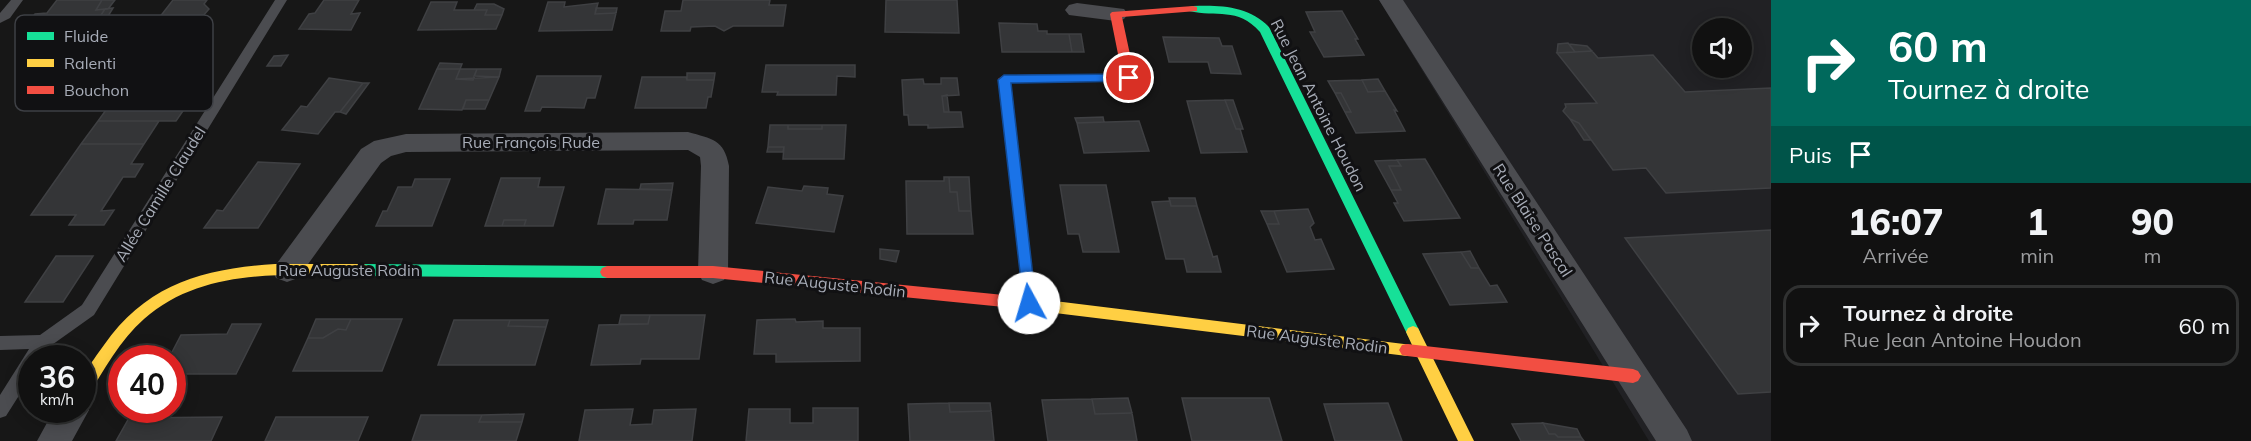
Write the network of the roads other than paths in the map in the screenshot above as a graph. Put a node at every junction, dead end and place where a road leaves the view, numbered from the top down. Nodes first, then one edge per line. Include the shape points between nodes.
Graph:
1 (17, 0) edge
2 (281, 0) edge
3 (1390, 0) edge
4 (1077, 10) dead end
5 (1116, 14) junction
6 (0, 19) edge
7 (213, 109) edge
8 (212, 111) edge
9 (287, 270) junction
10 (713, 272) junction
11 (1029, 303) junction
12 (43, 342) junction
13 (0, 343) edge
14 (41, 345) edge
15 (1422, 352) junction
16 (96, 369) edge
17 (1634, 376) junction
18 (18, 381) edge
19 (0, 410) edge
20 (64, 423) edge
21 (54, 441) edge
22 (1466, 441) edge
23 (1675, 441) edge

1 - 6 lane
2 - 7 lane, Allée Camille Claudel
3 - 17 street, Rue Blaise Pascal
4 - 5 street
5 - 11 street via 1129,78 1004,80
5 - 15 street, Rue Jean Antoine Houdon via 1220,10 1258,20
8 - 12 lane, Allée Camille Claudel via 88,310
9 - 10 street, Rue Auguste Rodin
9 - 10 street, Rue François Rude via 371,156 383,148 406,142 688,141 713,152
9 - 16 street, Rue Auguste Rodin via 220,274 168,292 132,320
10 - 11 street, Rue Auguste Rodin
11 - 15 street, Rue Auguste Rodin
12 - 13 lane
12 - 14 lane, Allée Camille Claudel
15 - 17 street, Rue Auguste Rodin
15 - 22 street, Rue Jean Antoine Houdon
17 - 23 street, Rue Blaise Pascal
18 - 19 lane, Allée Camille Claudel
20 - 21 street

